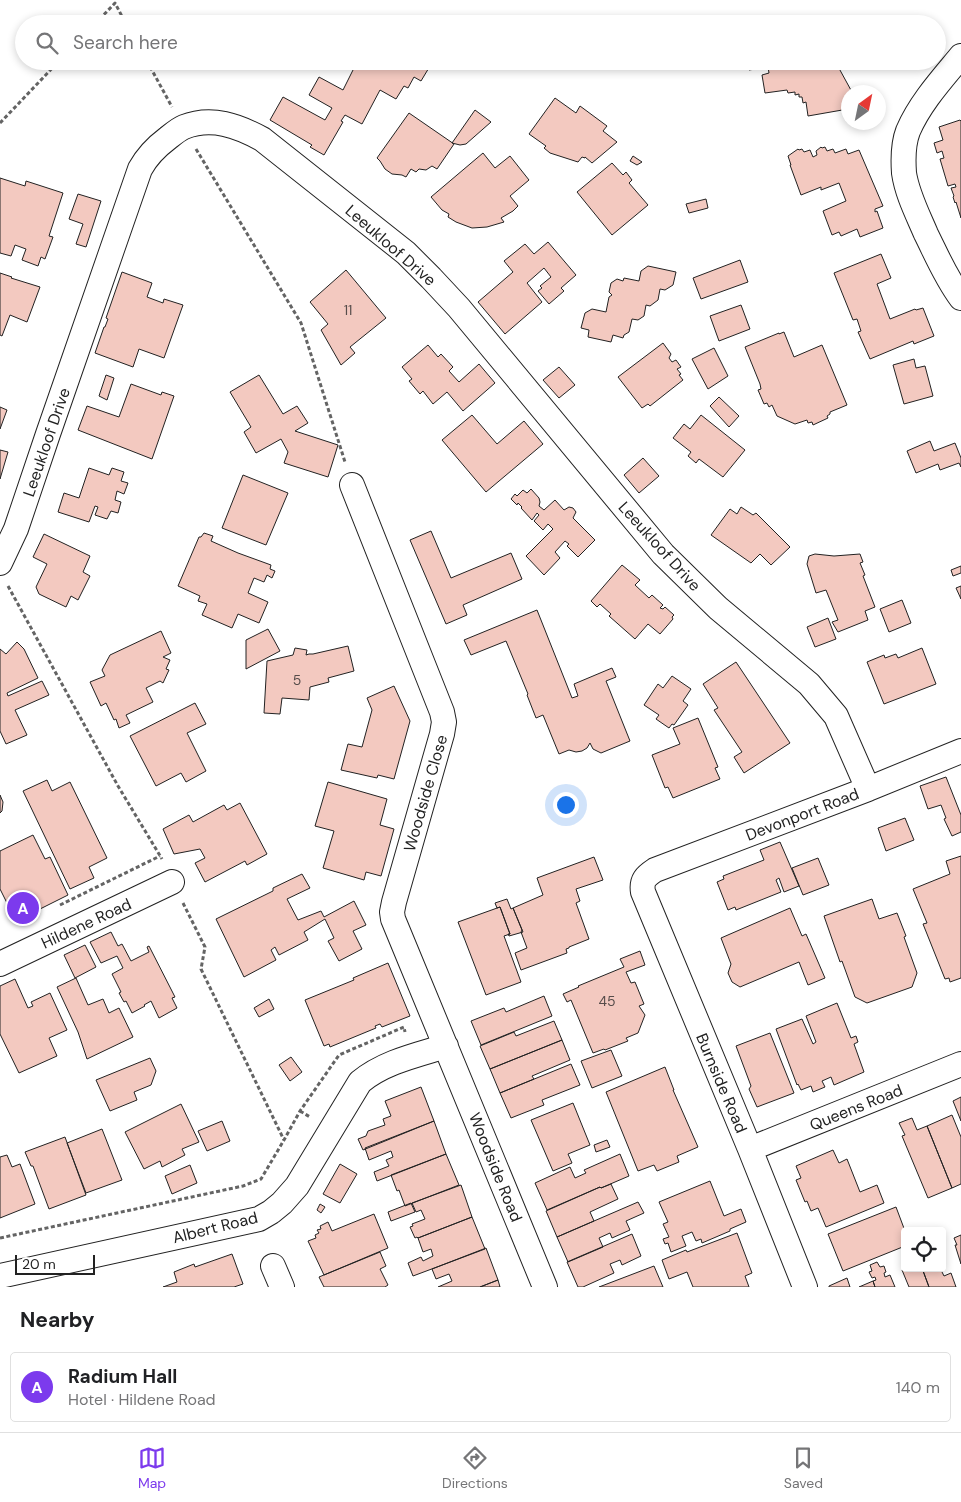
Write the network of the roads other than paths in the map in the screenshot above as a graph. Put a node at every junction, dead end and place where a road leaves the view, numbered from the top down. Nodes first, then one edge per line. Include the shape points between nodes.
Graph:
1 (961, 56) edge
2 (961, 298) edge
3 (352, 485) road end
4 (2, 572) edge
5 (961, 751) edge
6 (868, 789) junction
7 (644, 879) joint
8 (172, 882) road end
9 (0, 964) edge
10 (446, 1046) junction
11 (961, 1064) edge
12 (750, 1150) junction
13 (0, 1276) edge
14 (545, 1287) edge
15 (805, 1287) edge

1 - 2 street via 921,108 908,131 904,153 904,174 913,204 945,275
3 - 10 street, Woodside Close via 444,722 392,912 396,929
4 - 6 street, Leeukloof Drive via 140,169 158,146 183,127 201,122 229,124 262,139 425,271 460,308 663,554 718,608 809,684 830,708
5 - 6 street, Devonport Road
6 - 7 street, Devonport Road via 655,870
7 - 12 street, Burnside Road via 643,892
8 - 9 street, Hildene Road
10 - 13 street, Albert Road via 382,1068 360,1082 297,1186 271,1212 259,1218
10 - 14 street, Woodside Road
11 - 12 street, Queens Road
12 - 15 street, Burnside Road

